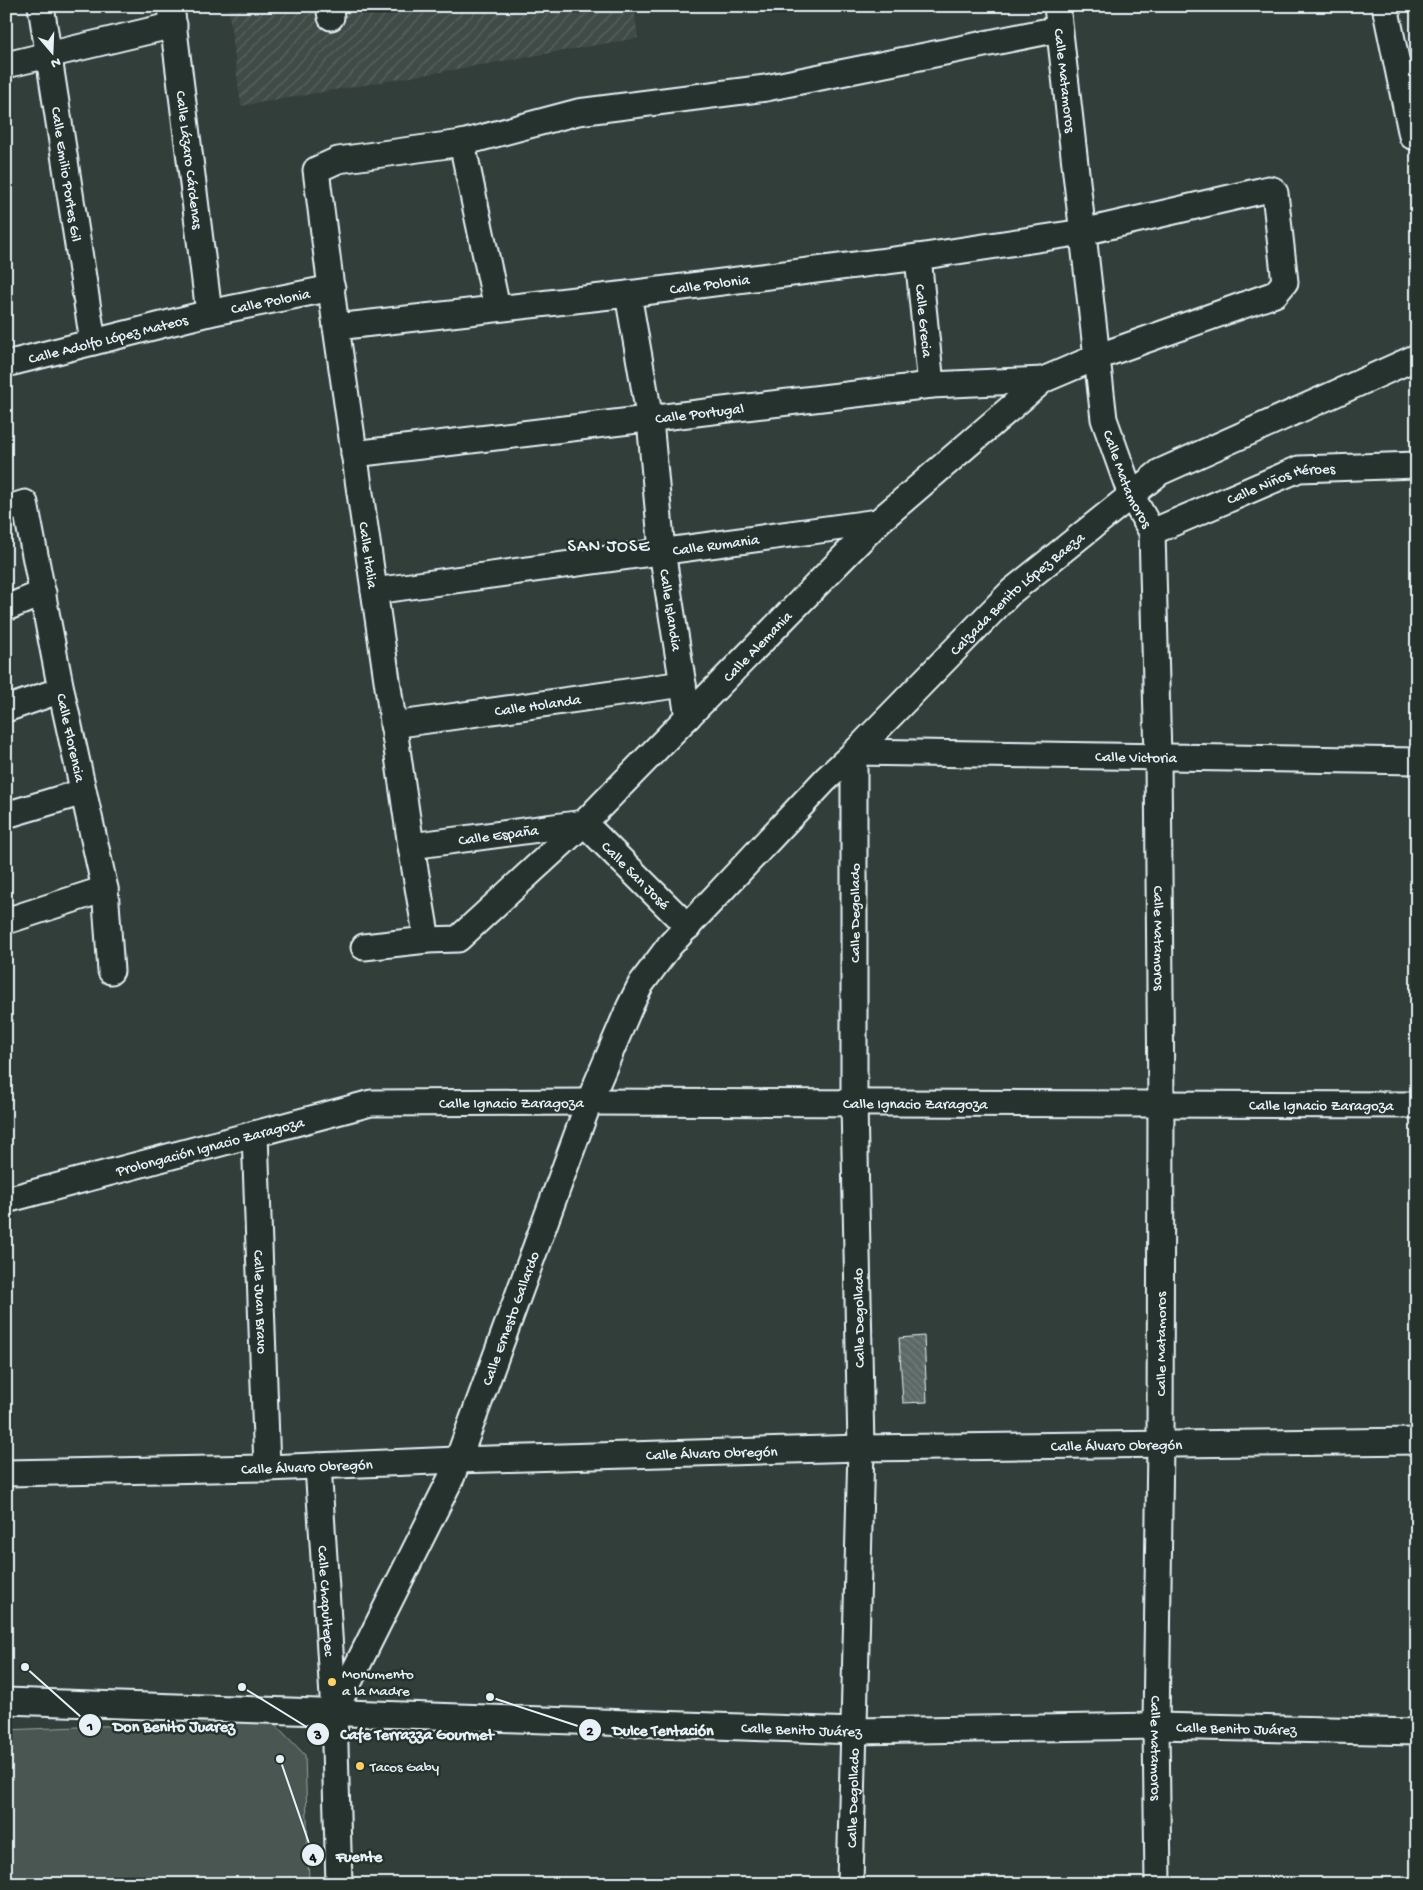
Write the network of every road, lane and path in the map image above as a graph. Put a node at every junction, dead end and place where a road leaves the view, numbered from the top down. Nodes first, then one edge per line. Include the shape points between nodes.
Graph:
1 (41, 6) edge
2 (1385, 6) edge
3 (172, 16) edge
4 (1058, 18) edge
5 (48, 55) junction
6 (6, 65) edge
7 (1414, 135) edge
8 (462, 143) junction
9 (1083, 232) junction
10 (918, 257) junction
11 (332, 288) junction
12 (628, 294) junction
13 (497, 308) junction
14 (209, 313) junction
15 (336, 326) junction
16 (92, 342) junction
17 (1417, 357) edge
18 (1097, 358) junction
19 (6, 364) edge
20 (1044, 380) junction
21 (931, 385) junction
22 (650, 420) junction
23 (354, 454) junction
24 (1417, 465) edge
25 (1131, 495) junction
26 (16, 506) edge
27 (878, 522) junction
28 (1152, 532) junction
29 (662, 551) junction
30 (374, 591) junction
31 (43, 594) junction
32 (6, 608) edge
33 (682, 684) junction
34 (61, 690) junction
35 (6, 709) edge
36 (688, 717) junction
37 (393, 725) junction
38 (855, 752) junction
39 (1158, 757) junction
40 (1417, 761) edge
41 (83, 792) junction
42 (6, 815) edge
43 (584, 823) junction
44 (411, 846) junction
45 (105, 889) junction
46 (6, 921) edge
47 (688, 927) junction
48 (427, 940) junction
49 (364, 947) dead end
50 (111, 971) dead end
51 (589, 1102) junction
52 (415, 1103) joint
53 (854, 1103) junction
54 (1161, 1104) junction
55 (1417, 1105) edge
56 (255, 1134) junction
57 (6, 1200) edge
58 (1417, 1441) edge
59 (1160, 1444) junction
60 (861, 1448) junction
61 (457, 1460) junction
62 (318, 1466) junction
63 (267, 1468) junction
64 (6, 1473) edge
65 (6, 1701) edge
66 (334, 1712) junction
67 (1156, 1726) junction
68 (855, 1731) junction
69 (1417, 1732) edge
70 (339, 1884) edge
71 (850, 1884) edge
72 (1158, 1884) edge

1 - 5 street, Calle Emilio Portes Gil
2 - 7 street
3 - 5 street
3 - 14 street, Calle Lázaro Cárdenas
4 - 8 street via 766,88 578,112
4 - 9 street, Calle Matamoros
5 - 6 street
5 - 16 street, Calle Emilio Portes Gil
8 - 11 street, Calle Italia via 338,160 316,170
8 - 13 street
9 - 10 street, Calle Polonia
9 - 18 street, Calle Matamoros
9 - 18 street, Calle Polonia via 1269,189 1274,193 1285,282 1275,294
10 - 12 street, Calle Polonia
10 - 21 street, Calle Grecia
11 - 14 street, Calle Polonia
11 - 15 street, Calle Italia
12 - 13 street, Calle Polonia
12 - 22 street, Calle Islandia
13 - 15 street, Calle Polonia
14 - 16 street, Calle Adolfo López Mateos
15 - 23 street, Calle Italia
16 - 19 street, Calle Adolfo López Mateos
17 - 25 street, Calzada Benito López Baeza via 1160,472
18 - 20 street, Calle Alemania
18 - 25 street, Calle Matamoros via 1104,418
20 - 21 street, Calle Portugal
20 - 27 street, Calle Alemania
21 - 22 street, Calle Portugal
22 - 23 street, Calle Portugal
22 - 29 street, Calle Islandia
23 - 30 street, Calle Italia
24 - 28 street, Calle Niños Héroes via 1299,469
25 - 28 street, Calle Matamoros
25 - 38 street, Calzada Benito López Baeza via 1012,591
26 - 31 street, Calle Florencia
27 - 29 street, Calle Rumania
27 - 36 street, Calle Alemania
28 - 39 street, Calle Matamoros
29 - 30 street, Calle Rumania
29 - 33 street, Calle Islandia
30 - 37 street, Calle Italia
31 - 32 street
31 - 34 street, Calle Florencia
33 - 36 street, Calle Islandia
33 - 37 street, Calle Holanda
34 - 35 street
34 - 41 street, Calle Florencia
36 - 43 street, Calle Alemania
37 - 44 street, Calle Italia
38 - 39 street, Calle Victoria
38 - 47 street, Calzada Benito López Baeza
38 - 53 street, Calle Degollado
39 - 40 street, Calle Victoria
39 - 54 street, Calle Matamoros
41 - 42 street
41 - 45 street, Calle Florencia
43 - 44 street, Calle España
43 - 47 street, Calle San José
43 - 48 street, Calle Alemania via 458,939
44 - 48 street, Calle Italia
45 - 46 street
45 - 50 street, Calle Florencia
47 - 51 street, Calle Ernesto Gallardo via 641,984
48 - 49 street, Calle Alemania
51 - 52 street, Calle Ignacio Zaragoza
51 - 53 street, Calle Ignacio Zaragoza
51 - 61 street, Calle Ernesto Gallardo
52 - 56 street, Prolongación Ignacio Zaragoza via 371,1104
53 - 54 street, Calle Ignacio Zaragoza
53 - 60 street, Calle Degollado
54 - 55 street, Calle Ignacio Zaragoza
54 - 59 street, Calle Matamoros
56 - 57 street, Prolongación Ignacio Zaragoza
56 - 63 street, Calle Juan Bravo
58 - 59 street, Calle Álvaro Obregón
59 - 60 street, Calle Álvaro Obregón
59 - 67 street, Calle Matamoros
60 - 61 street, Calle Álvaro Obregón
60 - 68 street, Calle Degollado
61 - 62 street, Calle Álvaro Obregón
61 - 66 street, Calle Ernesto Gallardo
62 - 63 street, Calle Álvaro Obregón
62 - 66 street, Calle Chapultepec
63 - 64 street, Calle Álvaro Obregón
65 - 66 street, Calle Benito Juárez
66 - 68 street, Calle Benito Juárez
66 - 70 street, Calle Chapultepec
67 - 68 street, Calle Benito Juárez
67 - 69 street, Calle Benito Juárez
67 - 72 street, Calle Matamoros
68 - 71 street, Calle Degollado

